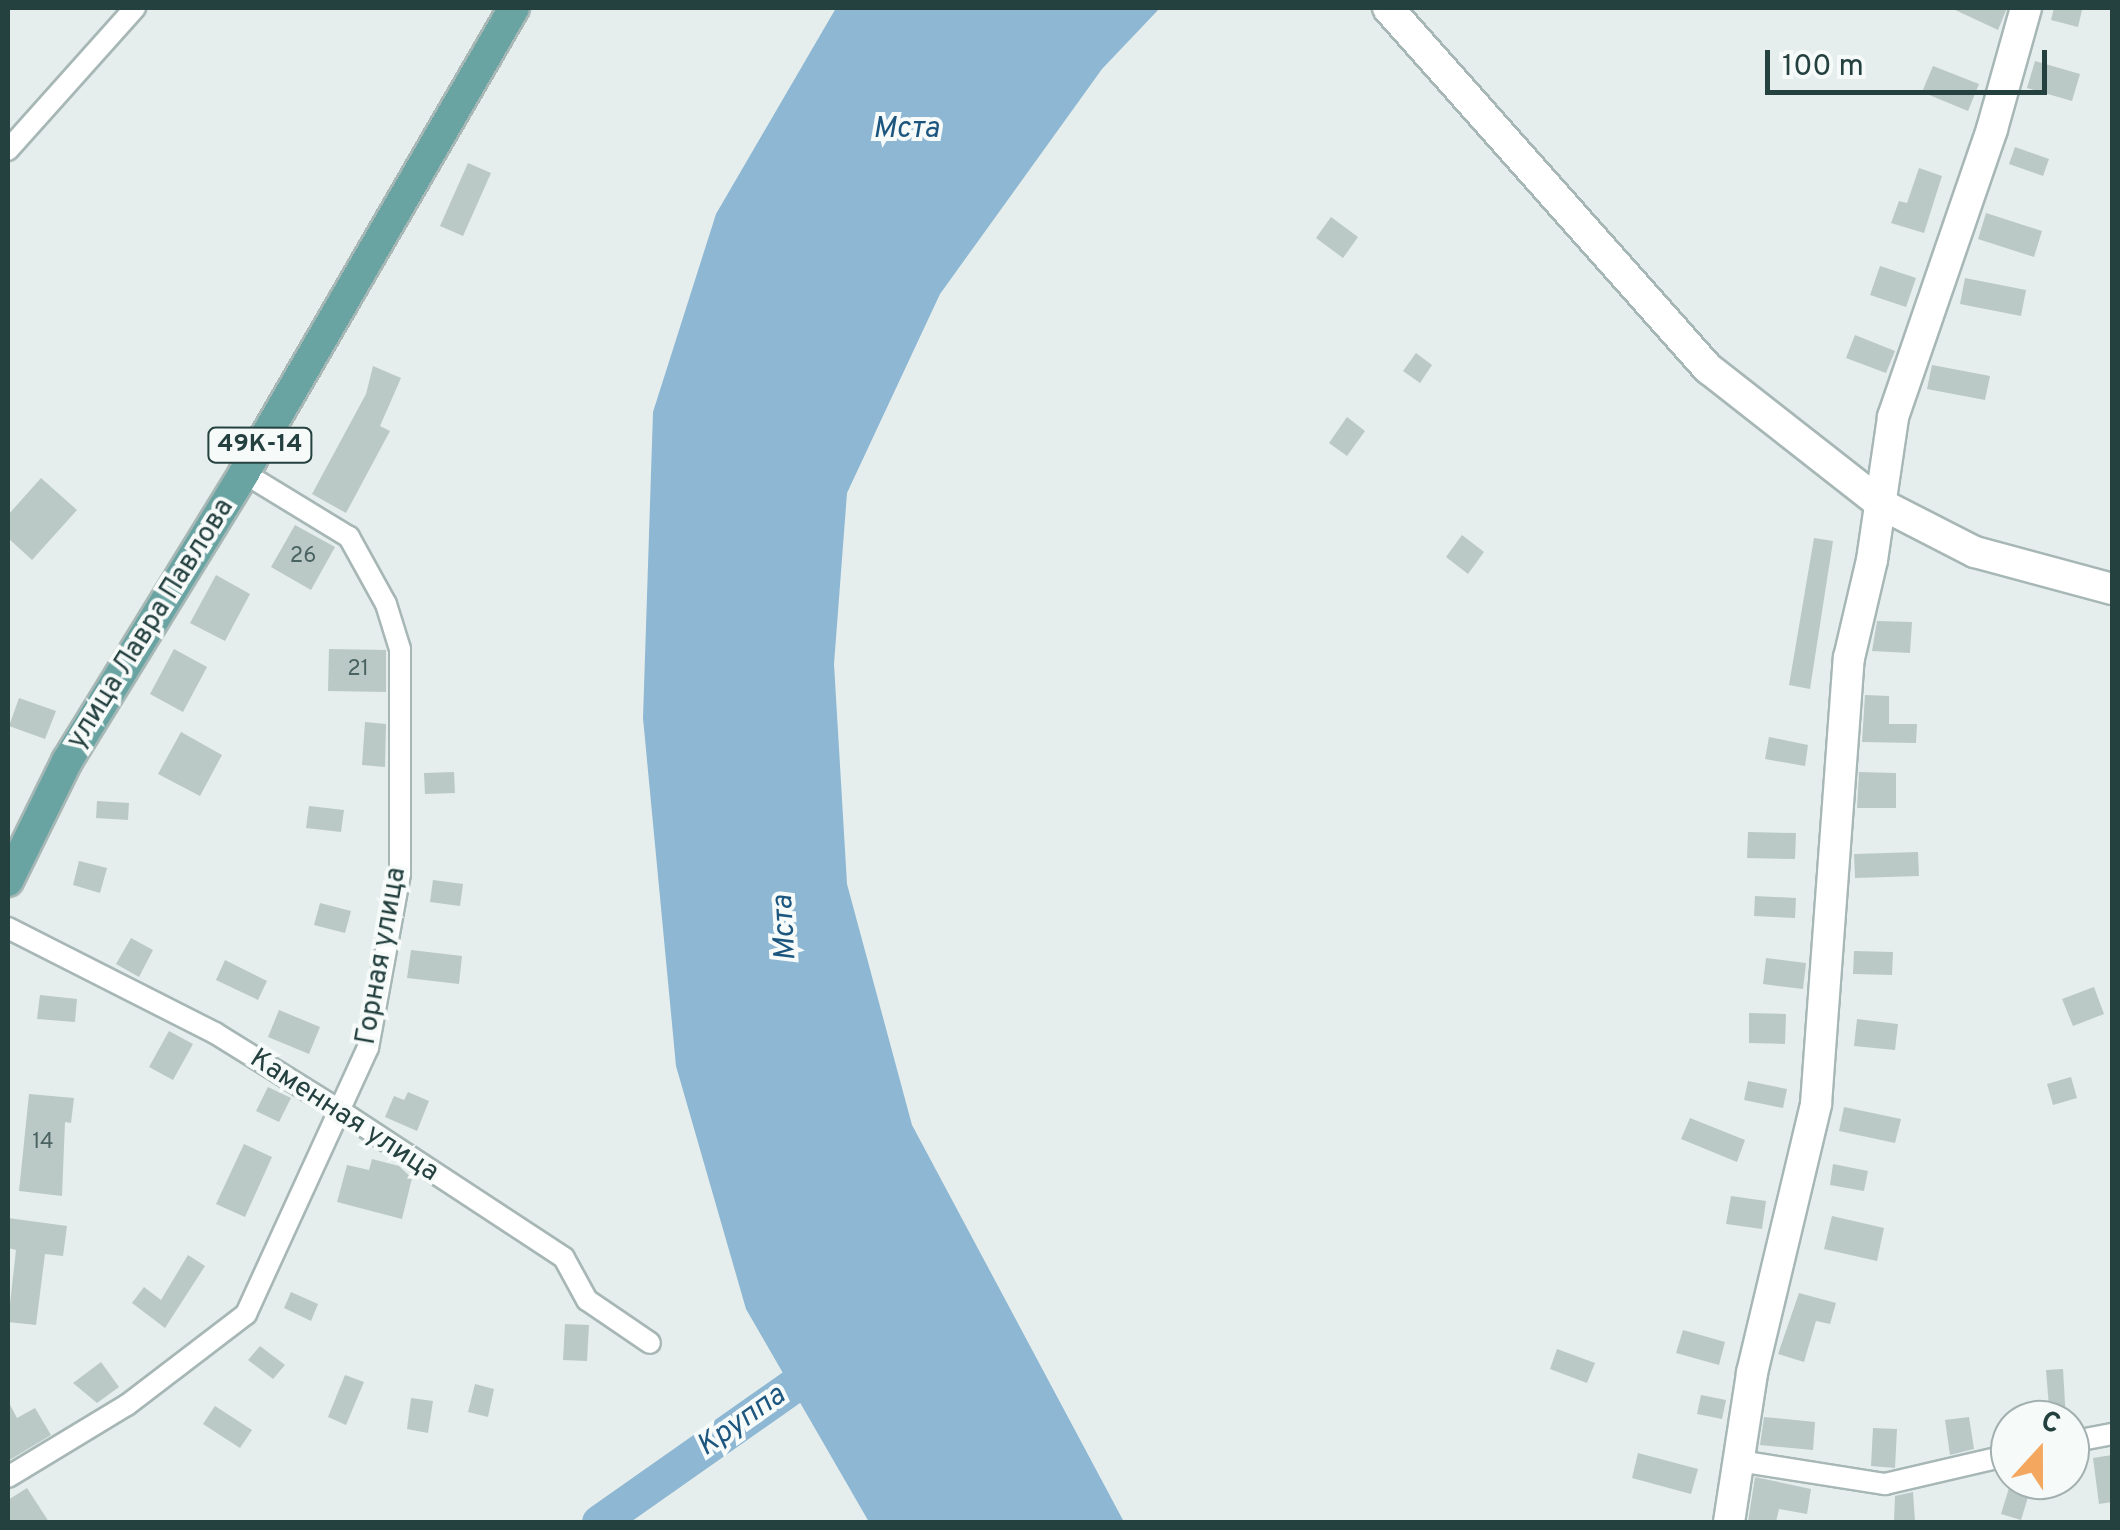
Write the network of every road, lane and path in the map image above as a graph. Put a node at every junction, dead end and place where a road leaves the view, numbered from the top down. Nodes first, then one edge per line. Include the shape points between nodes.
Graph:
1 (135, 8) edge
2 (514, 8) edge
3 (1388, 8) edge
4 (2026, 8) edge
5 (8, 150) edge
6 (244, 473) junction
7 (1880, 504) junction
8 (2112, 590) edge
9 (8, 881) edge
10 (8, 928) edge
11 (339, 1110) junction
12 (650, 1343) dead end
13 (1990, 1460) edge
14 (1739, 1461) junction
15 (8, 1477) edge
16 (1728, 1522) edge

1 - 5 street
2 - 6 main road, улица Лавра Павлова / 49К-14
3 - 7 street via 1709,369
4 - 7 street via 1992,129 1893,417
6 - 9 main road, улица Лавра Павлова / 49К-14 via 66,761
6 - 11 street, Горная улица via 349,538 386,604 400,650 400,874 368,1048
7 - 8 street via 1975,552
7 - 14 street via 1849,658 1816,1104 1752,1373
10 - 11 street, Каменная улица via 216,1033
11 - 12 street, Каменная улица via 564,1258 586,1300
11 - 15 street, Горная улица via 246,1314 128,1405
13 - 14 street via 1885,1484
14 - 16 street

